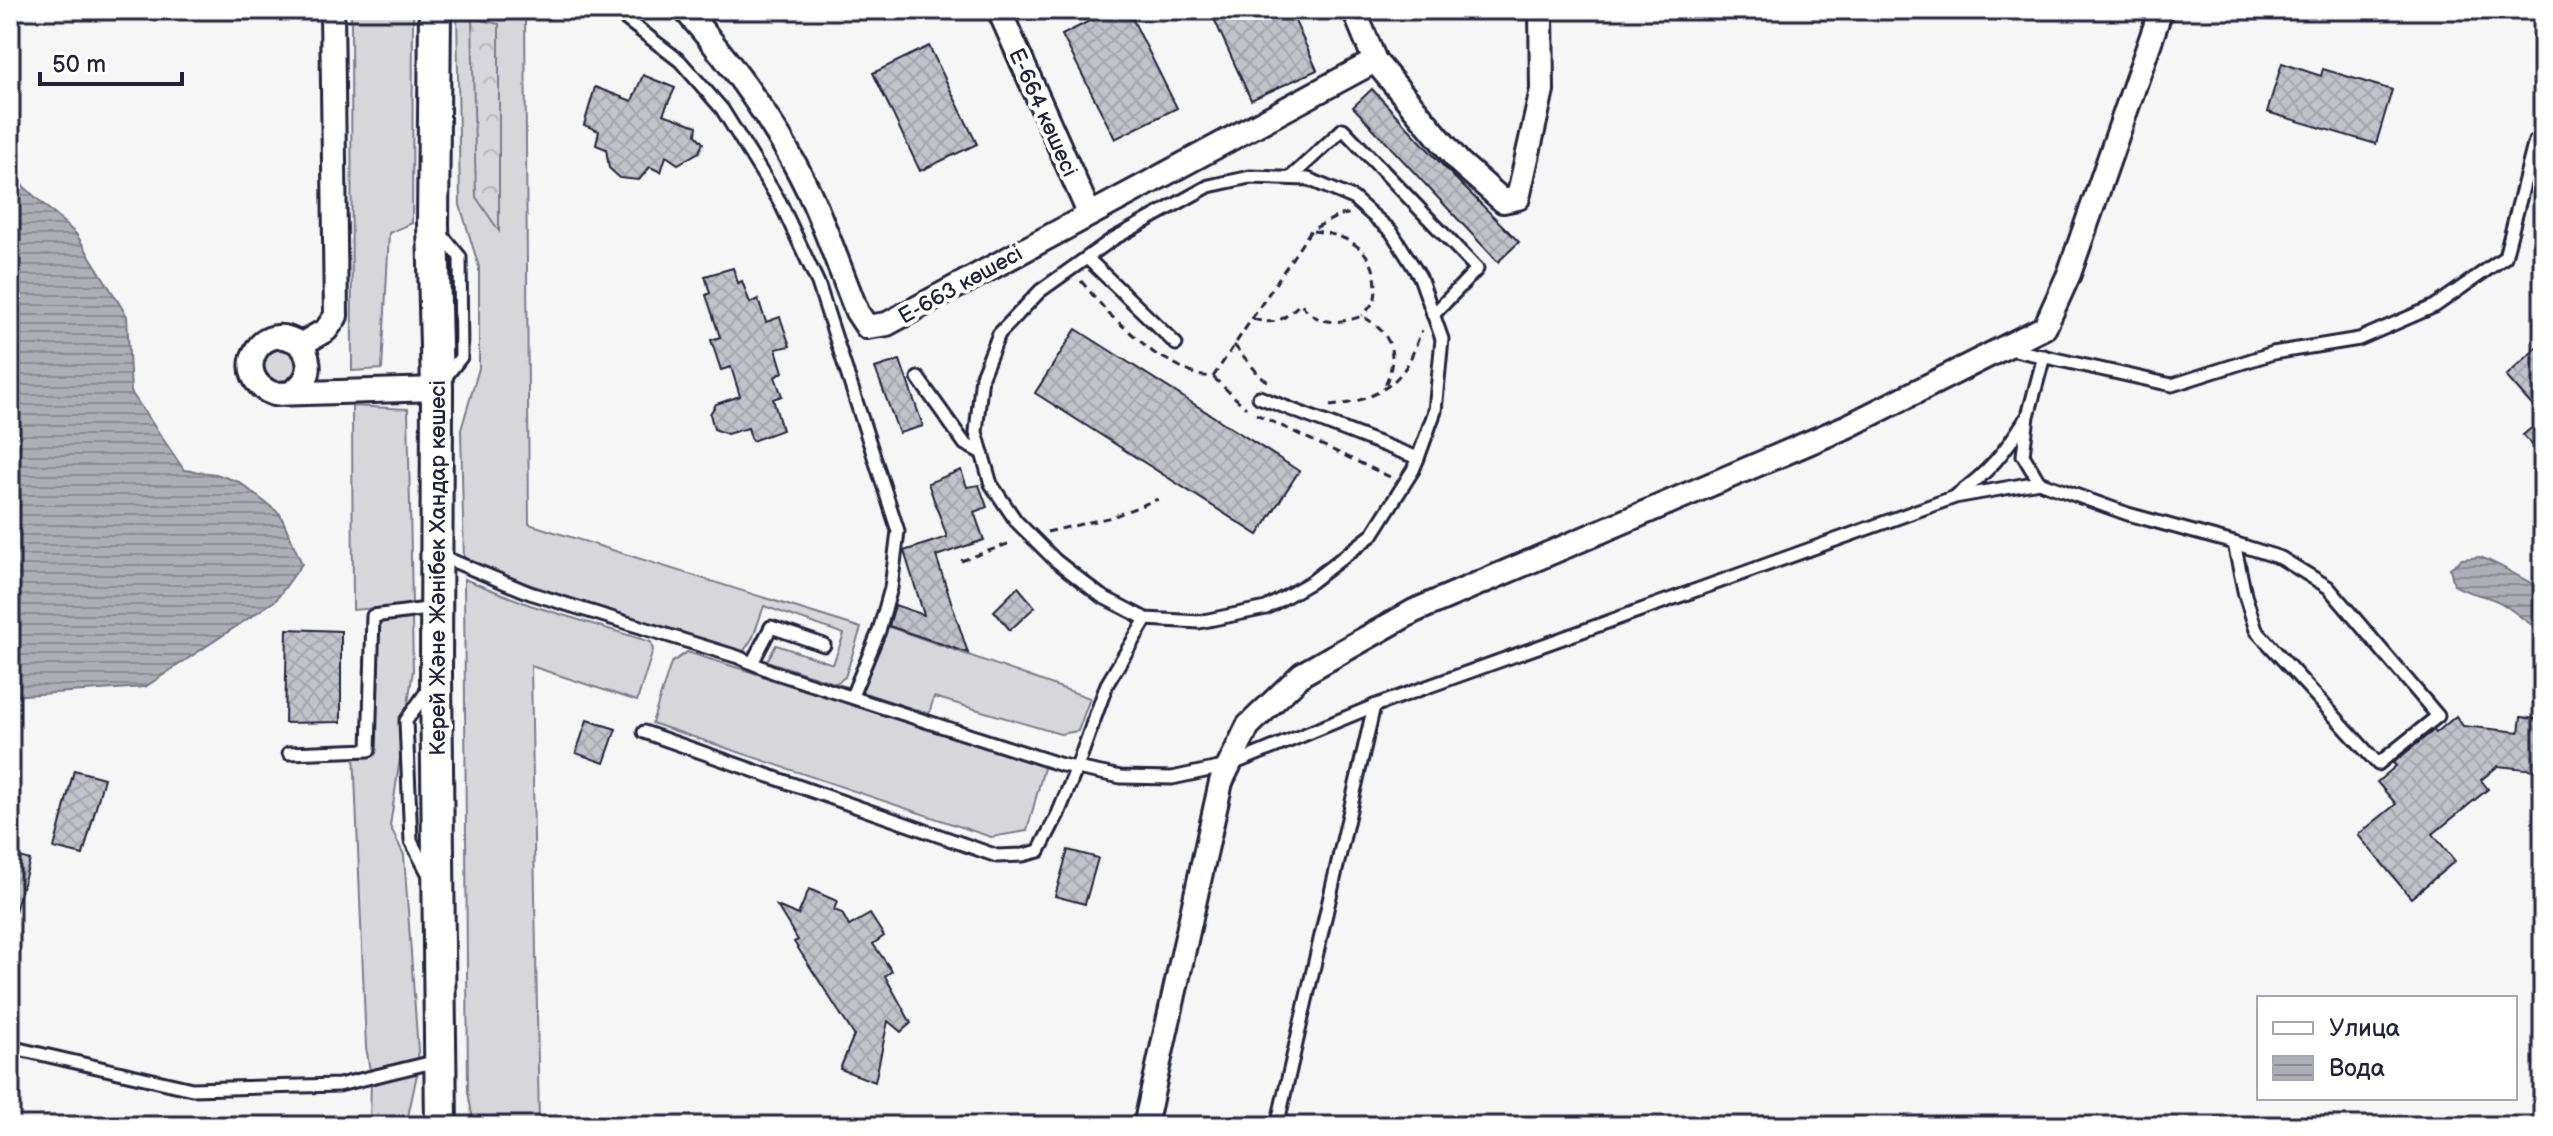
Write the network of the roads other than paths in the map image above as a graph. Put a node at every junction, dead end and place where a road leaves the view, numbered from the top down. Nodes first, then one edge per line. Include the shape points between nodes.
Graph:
1 (332, 10) edge
2 (435, 10) edge
3 (614, 10) edge
4 (685, 10) edge
5 (999, 10) edge
6 (1354, 10) edge
7 (1541, 10) edge
8 (2161, 10) edge
9 (1375, 61) junction
10 (2535, 141) dead end
11 (1290, 178) junction
12 (1089, 213) junction
13 (1087, 258) junction
14 (1432, 311) junction
15 (1176, 344) dead end
16 (300, 345) junction
17 (2005, 348) junction
18 (2044, 356) junction
19 (918, 378) dead end
20 (437, 389) junction
21 (292, 392) junction
22 (1259, 397) dead end
23 (2028, 416) junction
24 (982, 453) junction
25 (1418, 458) junction
26 (2039, 482) junction
27 (1955, 497) junction
28 (2234, 543) junction
29 (436, 555) junction
30 (436, 608) junction
31 (1146, 619) junction
32 (824, 645) dead end
33 (752, 663) junction
34 (852, 696) junction
35 (1374, 706) junction
36 (644, 732) dead end
37 (289, 753) dead end
38 (1228, 766) junction
39 (1077, 767) junction
40 (10, 1047) edge
41 (441, 1060) junction
42 (441, 1126) edge
43 (1145, 1126) edge
44 (1277, 1126) edge

1 - 16 street via 336,316 326,330
2 - 20 main road, Керей Және Жәнібек Хандар көшесі
3 - 34 lane via 680,61 722,109 780,202 818,283 898,531 888,600
4 - 12 street, Е-663 көшесі via 725,55 771,121 810,193 867,327 887,324
5 - 12 street, Е-664 көшесі
6 - 9 street
7 - 9 street via 1542,90 1518,198 1503,201 1459,162
8 - 17 street via 2069,274 2045,327
9 - 12 street, Е-663 көшесі
10 - 18 lane via 2505,257 2435,306 2359,339 2273,353 2172,385
11 - 13 lane via 1250,177 1209,186
11 - 14 lane via 1308,179 1353,198 1391,231 1420,277
11 - 14 lane via 1343,129 1477,269
13 - 15 lane
13 - 24 lane via 1040,291 999,334 982,376 976,432
14 - 25 lane via 1442,339 1435,411
16 - 21 street via 309,371
16 - 21 street via 272,338 252,357 258,385 274,394
17 - 18 lane
17 - 38 street via 1848,426 1414,611 1302,674 1248,726
18 - 23 lane
19 - 24 lane via 965,444
20 - 21 street
20 - 29 main road, Керей Және Жәнібек Хандар көшесі
22 - 25 lane
23 - 26 lane via 2023,455
23 - 27 lane via 1982,478
24 - 31 lane via 991,484 1030,536 1101,596
25 - 31 lane via 1372,535 1311,582 1266,608 1199,622
26 - 27 lane
26 - 28 lane
27 - 35 lane
28 - 28 lane via 2256,630 2378,764 2438,716 2328,587 2281,558
29 - 30 main road, Керей Және Жәнібек Хандар көшесі
29 - 33 lane via 530,593
30 - 37 lane via 373,616 369,750
30 - 41 main road, Керей Және Жәнібек Хандар көшесі
31 - 39 lane via 1107,684
32 - 33 lane via 771,627
33 - 34 lane
34 - 39 lane
35 - 38 lane
35 - 44 lane
36 - 39 lane via 997,856 1039,851
38 - 39 lane via 1172,778 1121,777
38 - 43 street
40 - 41 lane via 192,1089 339,1085
41 - 42 main road, Керей Және Жәнібек Хандар көшесі

